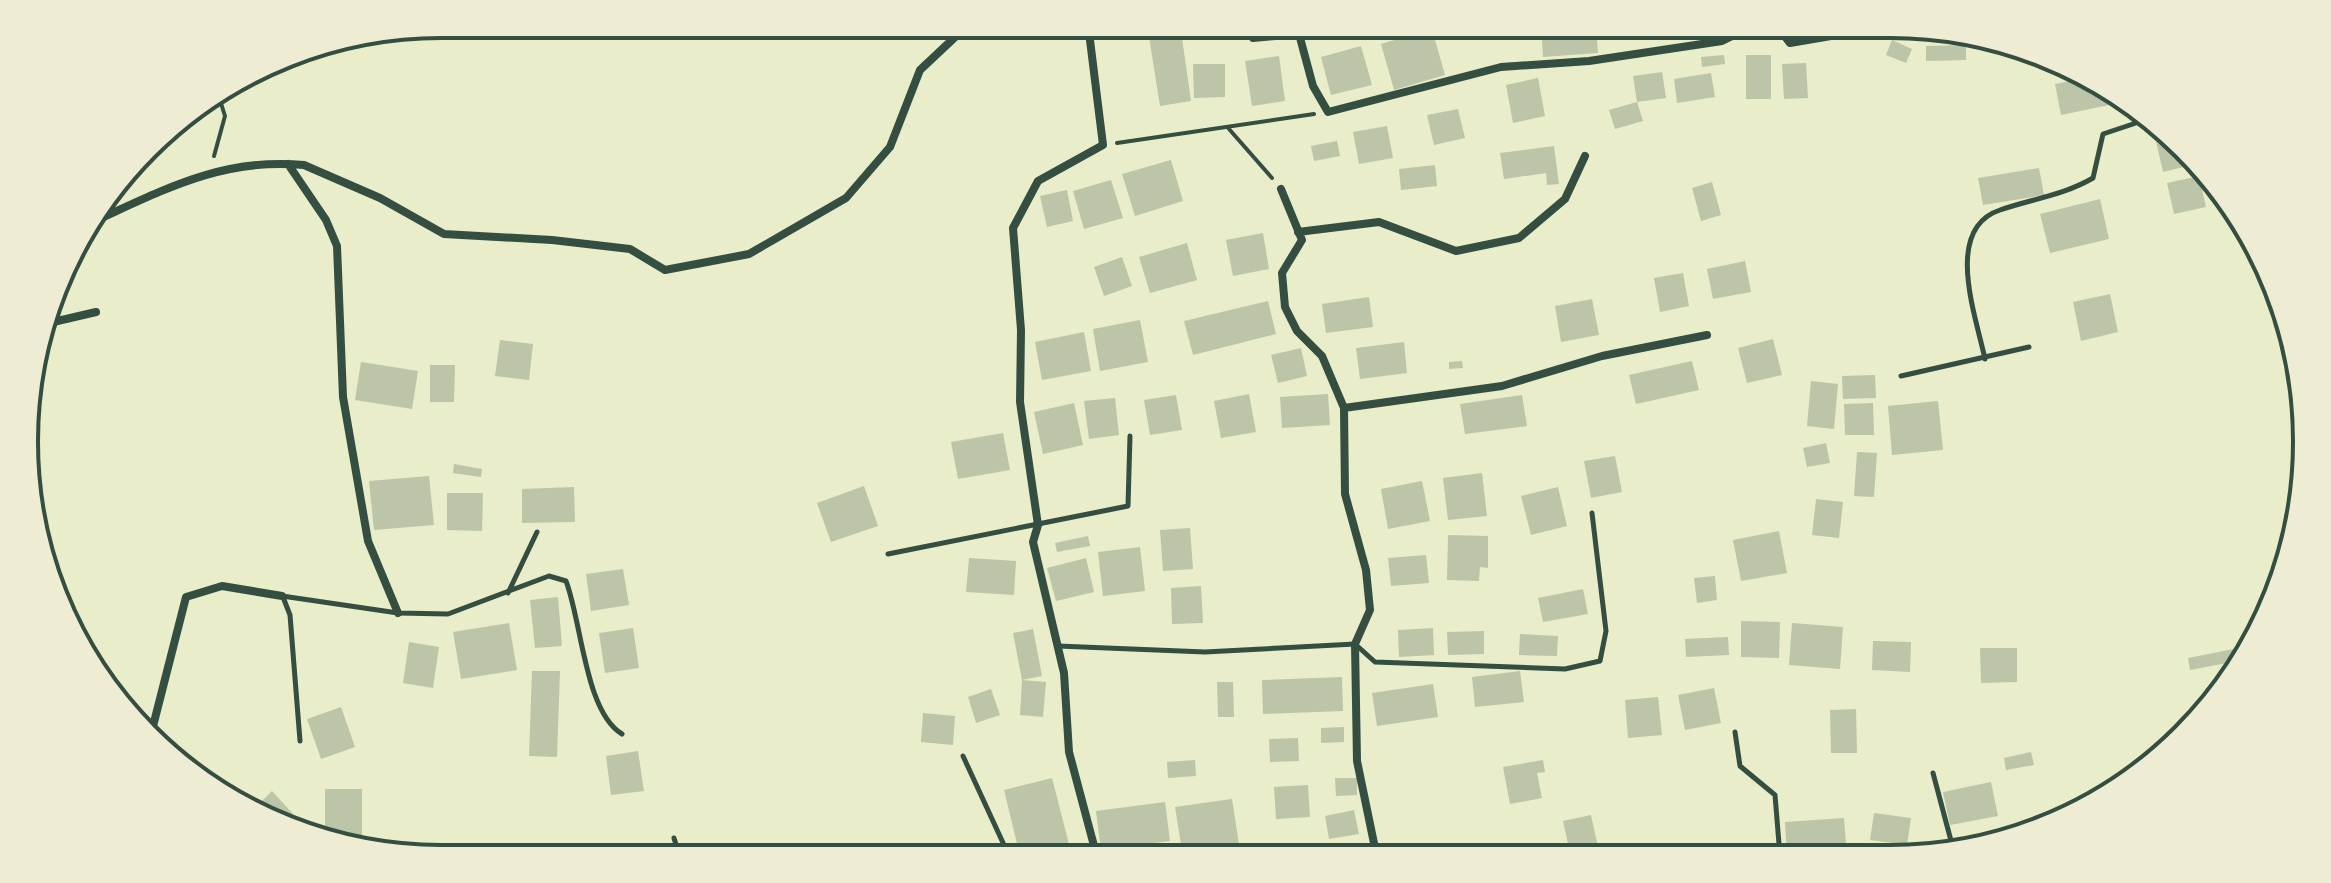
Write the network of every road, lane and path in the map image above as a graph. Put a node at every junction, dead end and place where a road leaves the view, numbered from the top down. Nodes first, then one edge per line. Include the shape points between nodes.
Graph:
1 (954, 38) edge
2 (1090, 38) edge
3 (1300, 38) edge
4 (1728, 38) edge
5 (1786, 38) edge
6 (1819, 38) edge
7 (221, 104) edge
8 (1328, 112) junction
9 (2137, 123) edge
10 (1229, 129) junction
11 (1103, 145) junction
12 (1585, 156) dead end
13 (288, 164) junction
14 (210, 173) junction
15 (1281, 189) joint
16 (107, 215) edge
17 (1298, 232) junction
18 (96, 312) dead end
19 (56, 321) edge
20 (1707, 335) dead end
21 (2029, 347) dead end
22 (1985, 359) junction
23 (1901, 376) dead end
24 (1344, 408) junction
25 (1130, 436) dead end
26 (1592, 513) dead end
27 (1038, 525) junction
28 (537, 532) dead end
29 (888, 554) dead end
30 (507, 595) junction
31 (282, 596) junction
32 (398, 613) junction
33 (1355, 644) junction
34 (1057, 646) junction
35 (153, 724) edge
36 (1735, 732) dead end
37 (622, 734) dead end
38 (300, 741) dead end
39 (963, 756) dead end
40 (1933, 773) dead end
41 (674, 838) dead end
42 (1951, 840) edge
43 (676, 845) edge
44 (1004, 845) edge
45 (1094, 845) edge
46 (1374, 845) edge
47 (1779, 845) edge

1 - 13 street via 920,70 890,147 846,198 749,254 665,270 630,249 444,234 380,198 304,165
2 - 11 street
3 - 8 street via 1313,86
4 - 8 street via 1589,61 1501,67
5 - 6 street via 1790,43
7 - 14 path via 225,116
8 - 10 path
9 - 22 lane via 2103,134 2093,178 2074,189 1996,211 1973,229 1965,259
10 - 11 path
10 - 15 path
11 - 27 street via 1038,181 1013,228 1020,402
12 - 17 street via 1565,199 1519,238 1456,251 1379,222
13 - 14 street via 243,164
13 - 32 street via 337,246 345,411 368,541
14 - 16 street
15 - 17 street
17 - 24 street via 1302,240 1282,273 1285,307 1297,331 1322,356
18 - 19 street
20 - 24 street via 1602,356 1502,386
21 - 22 lane
22 - 23 lane
24 - 33 street via 1345,494 1366,570 1370,610
25 - 27 lane via 1128,506
26 - 33 lane via 1606,631 1600,661 1565,669 1375,662
27 - 29 lane
27 - 34 street via 1033,542
28 - 30 lane
30 - 32 lane via 448,614
30 - 37 lane via 549,576 566,581 597,703 607,725
31 - 32 lane
31 - 35 street via 222,586 186,597
31 - 38 lane via 290,615
33 - 34 lane via 1205,652
33 - 46 street via 1357,761
34 - 45 street via 1069,752
36 - 47 lane via 1740,766 1775,795
39 - 44 lane
40 - 42 lane
41 - 43 lane

